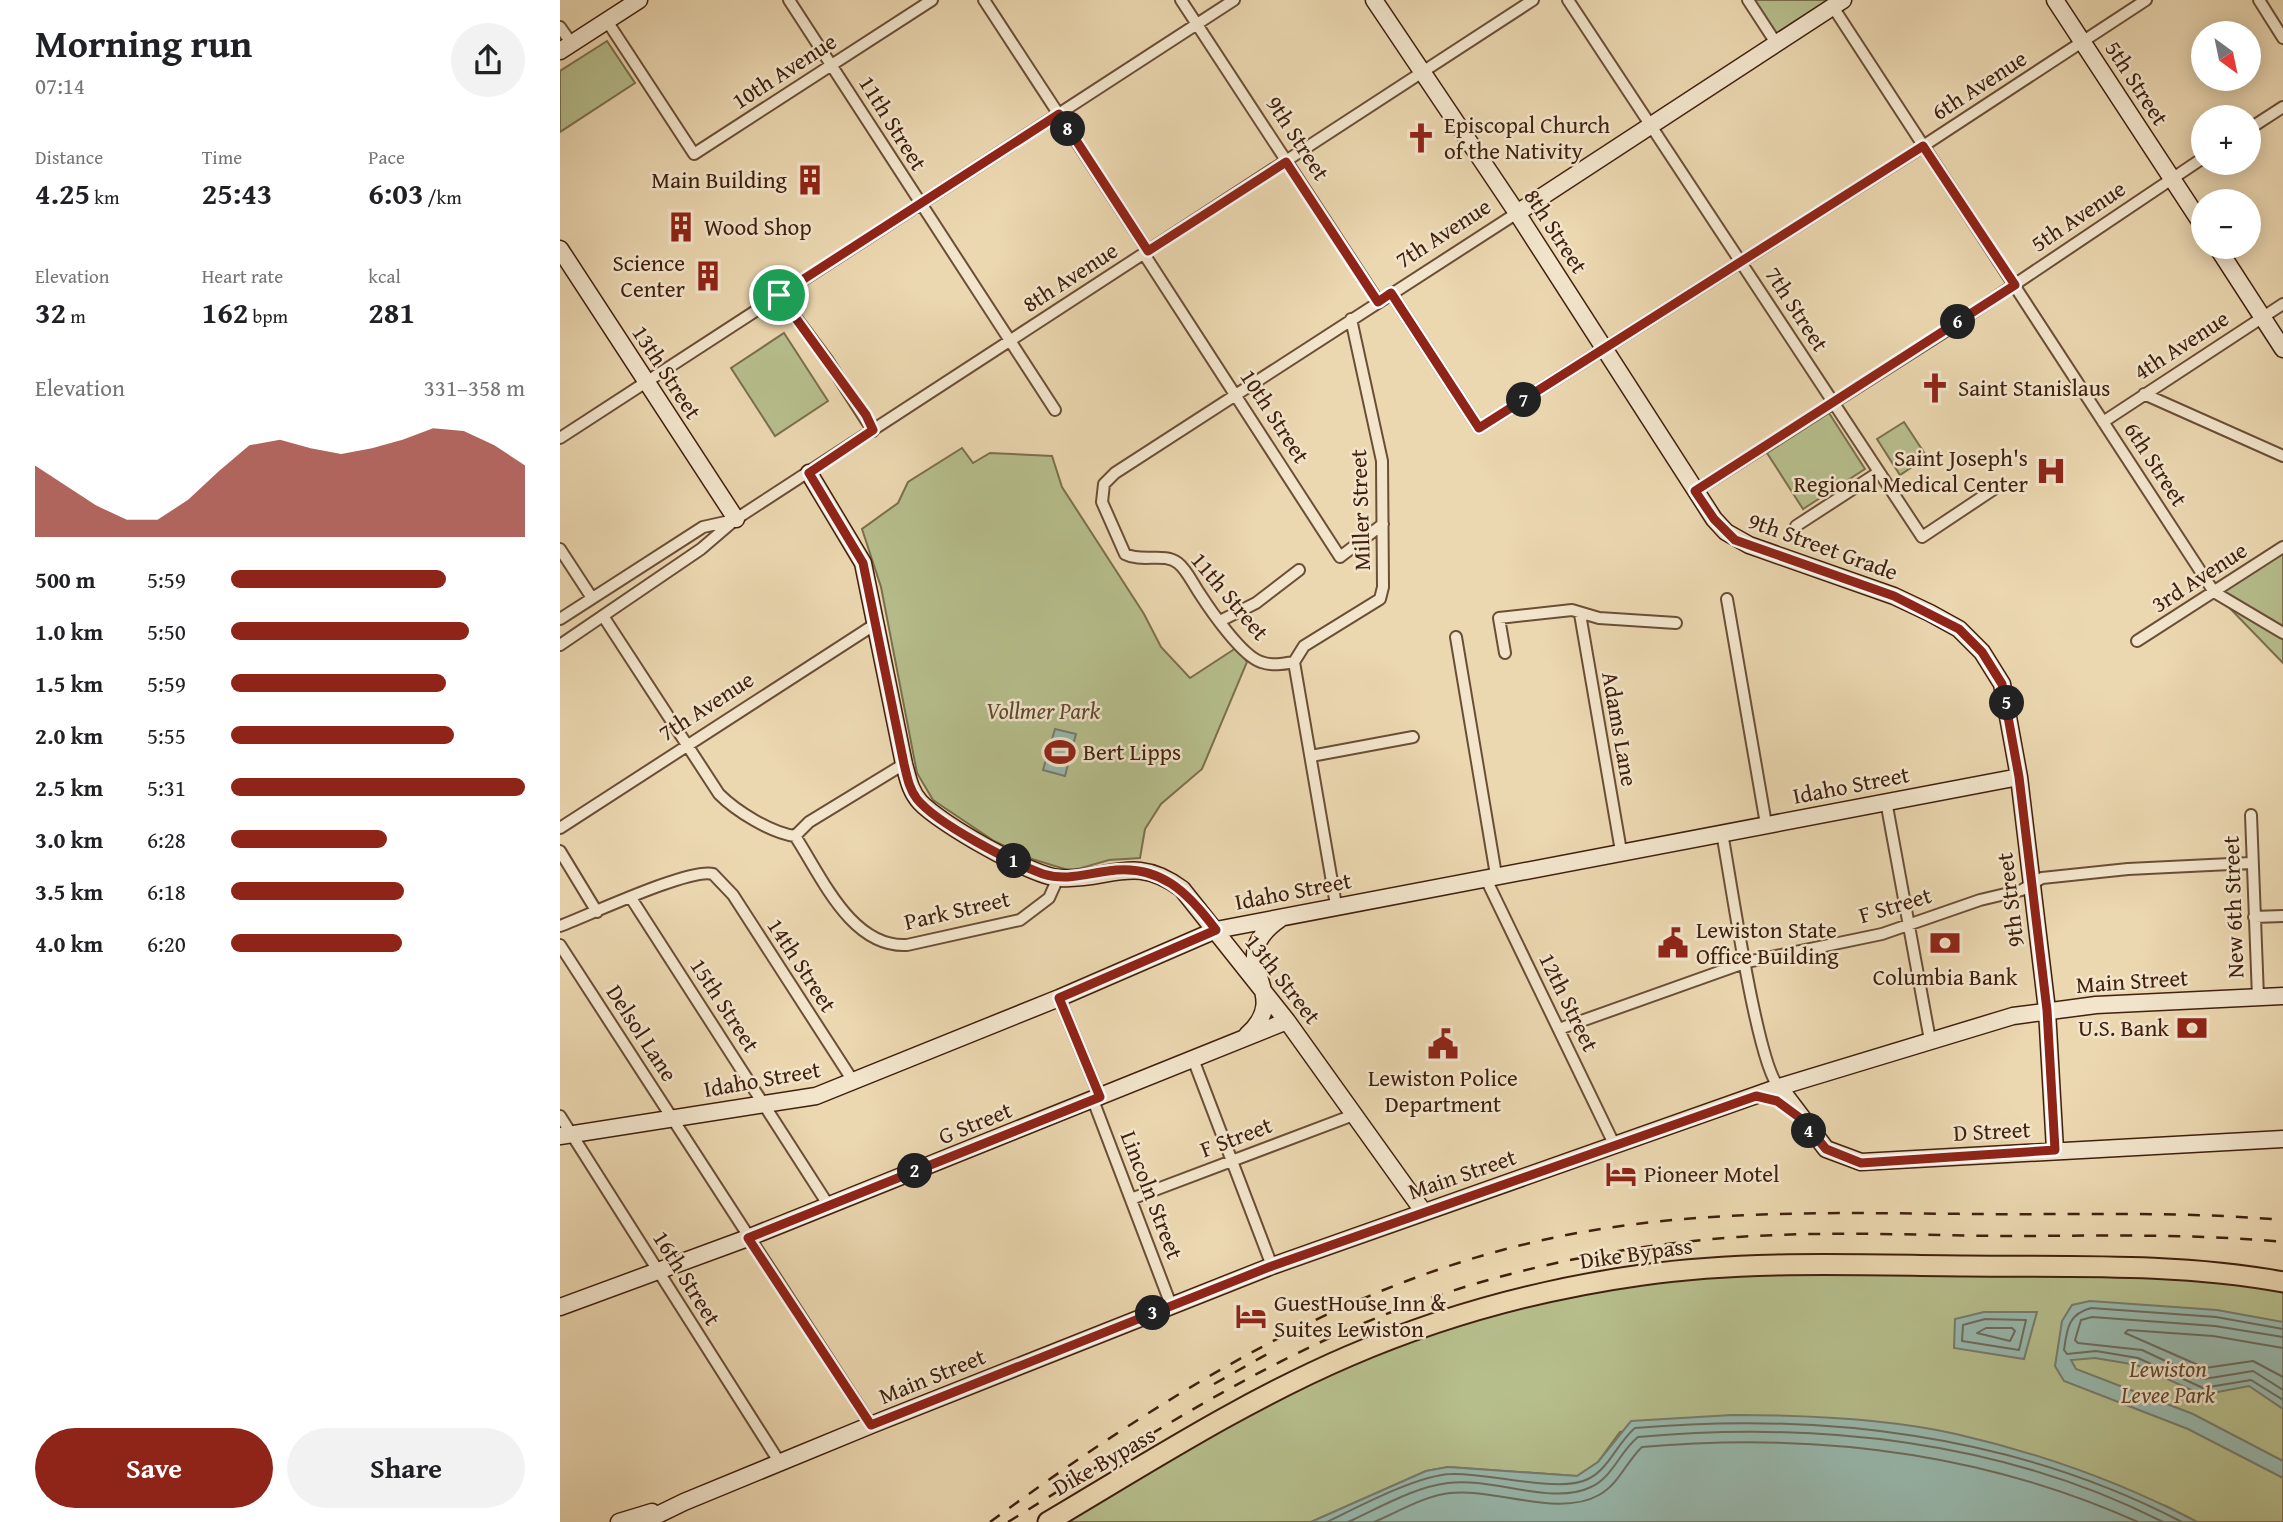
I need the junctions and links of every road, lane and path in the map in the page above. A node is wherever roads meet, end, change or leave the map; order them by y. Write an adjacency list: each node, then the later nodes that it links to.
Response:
1 (639, 0): 15 (street)
2 (789, 0): 22 (street, 11th Street)
3 (932, 0): 22 (street, 10th Avenue)
4 (984, 0): 25 (street, 10th Street)
5 (1181, 0): 16 (street, 9th Street)
6 (1234, 0): 16 (street)
7 (1374, 0): 23 (street, 8th Street)
8 (1533, 0): 23 (street, 8th Avenue)
9 (1568, 0): 27 (street, 7th Street)
10 (1748, 0): 20 (street)
11 (2055, 0): 19 (street, 5th Street)
12 (2146, 0): 19 (street, 6th Avenue)
13 (2259, 0): 18 (street)
14 (1838, 4): 20 (street, 7th Avenue); 28 (street, 6th Street)
15 (607, 21): 21 (street); 22 (street, 10th Avenue)
16 (1197, 24): 25 (street); 29 (street, 9th Street)
17 (560, 27): 21 (street)
18 (2283, 38)
19 (2082, 41): 28 (street, 6th Avenue); 31 (street, 5th Street)
20 (1776, 43): 27 (street, 7th Avenue)
21 (566, 48)
22 (832, 65): 32 (street, 11th Street)
23 (1422, 72): 29 (street, 8th Avenue); 34 (street, 8th Street)
24 (2283, 107): 26 (street)
25 (1059, 114): 32 (street); 36 (street, 10th Street)
26 (2261, 121)
27 (1651, 126): 34 (street, 7th Avenue); 38 (street, 7th Street)
28 (1923, 146): 38 (street, 6th Avenue); 39 (street, 6th Street)
29 (1286, 162): 36 (street, 8th Avenue); 42 (street, 9th Street)
30 (2191, 166): 31 (street, 5th Avenue)
31 (2172, 179): 33 (street, 5th Street); 39 (street, 5th Avenue)
32 (920, 204): 41 (street); 46 (street, 11th Street)
33 (2191, 208)
34 (1517, 213): 40 (street, 7th Avenue); 47 (street, 8th Street)
35 (560, 249): 49 (street, 13th Street)
36 (1146, 252): 46 (street, 8th Avenue); 50 (street, 10th Street)
37 (2225, 259): 44 (street)
38 (1741, 262): 47 (street, 6th Avenue); 52 (street, 7th Street)
39 (2015, 285): 52 (street, 5th Avenue); 54 (street, 6th Street)
40 (1391, 293): 42 (street, 7th Avenue); 47 (street, 6th Avenue)
41 (779, 295): 49 (street); 55 (street)
42 (1378, 302): 45 (street, 7th Avenue)
43 (2283, 304): 44 (street, 4th Avenue)
44 (2262, 317): 48 (street); 51 (street, 4th Avenue)
45 (1351, 319): 50 (street, 7th Avenue); 64 (street, Miller Street)
46 (1010, 341): 53 (street, 11th Street); 55 (street, 8th Avenue)
47 (1605, 349): 62 (street, 8th Street)
48 (2283, 349)
49 (647, 382): 56 (street); 63 (street, 13th Street)
50 (1236, 394): 60 (street, 7th Avenue); 64 (street, 10th Street)
51 (2144, 394): 54 (street, 4th Avenue); 57 (street)
52 (1833, 402): 58 (street, 7th Street); 62 (street, 5th Avenue)
53 (1055, 410)
54 (2103, 422): 69 (street, 6th Street)
55 (873, 430): 59 (street, 8th Avenue)
56 (560, 438)
57 (2283, 456)
58 (1879, 472): 61 (street, 7th Street); 65 (street)
59 (809, 473): 63 (street, 8th Avenue); 76 (street, 13th Street)
60 (1104, 484): 75 (street, 11th Street)
61 (1994, 489)
62 (1695, 491): 82 (street, 9th Street Grade)
63 (736, 519): 70 (street, 8th Avenue); 73 (street, 8th Avenue)
64 (1383, 524): 84 (street, Miller Street)
65 (1796, 526)
66 (2283, 547): 69 (street, 3rd Avenue)
67 (560, 549): 70 (street)
68 (1299, 570): 75 (street)
69 (2214, 592): 78 (street); 80 (street, 3rd Avenue)
70 (592, 598): 74 (street, 8th Avenue)
71 (1727, 599): 92 (street)
72 (1580, 614): 77 (street); 83 (street); 97 (street, Adams Lane)
73 (603, 616): 81 (street, 8th Avenue); 86 (street)
74 (560, 619)
75 (1220, 621): 84 (street, 11th Street)
76 (877, 623): 86 (street, 7th Avenue); 88 (street, 13th Street)
77 (1676, 623)
78 (2283, 633)
79 (1456, 637): 99 (street, 12th Street)
80 (2137, 641)
81 (560, 645)
82 (1982, 652): 89 (street, 9th Street)
83 (1505, 653)
84 (1294, 662): 87 (street)
85 (1413, 737): 87 (street)
86 (687, 746): 93 (street, 7th Avenue); 95 (street)
87 (1311, 756): 103 (street)
88 (904, 764): 95 (street); 100 (street, 13th Street)
89 (2019, 777): 90 (street, Idaho Street); 101 (street, 9th Street)
90 (1886, 801): 92 (street, Idaho Street); 108 (street)
91 (2251, 815): 98 (street, New 6th Street)
92 (1766, 824): 94 (street, Idaho Street)
93 (560, 828)
94 (1722, 833): 97 (street, Idaho Street); 112 (street)
95 (795, 836): 100 (street, Park Street)
96 (560, 851): 104 (street)
97 (1621, 851): 99 (street, Idaho Street)
98 (2251, 863): 101 (street, F Street); 107 (street, New 6th Street)
99 (1490, 876): 103 (street, Idaho Street); 119 (street, 12th Street)
100 (1058, 878): 110 (street, 13th Street)
101 (2031, 885): 108 (street, F Street); 117 (street, 9th Street)
102 (631, 898): 104 (street); 124 (street, 14th Street); 128 (street, 15th Street)
103 (1336, 905): 105 (street, Idaho Street)
104 (597, 912): 109 (street)
105 (1285, 915): 110 (street, Idaho Street); 113 (street)
106 (2283, 916): 107 (street)
107 (2254, 917): 115 (street, New 6th Street)
108 (1910, 925): 112 (street, F Street); 121 (street)
109 (560, 926)
110 (1216, 930): 113 (street, 13th Street); 116 (street, Idaho Street)
111 (560, 945): 132 (street, Delsol Lane)
112 (1746, 962): 119 (street, F Street); 125 (street)
113 (1265, 993): 118 (street, 13th Street); 120 (street)
114 (2283, 996): 115 (street, Main Street)
115 (2258, 997): 117 (street, Main Street)
116 (1059, 998): 124 (street, Idaho Street); 127 (street, Lincoln Street)
117 (2047, 1010): 121 (street, Main Street); 136 (street, 9th Street)
118 (1287, 1021): 120 (street, G Street); 130 (street, 13th Street)
119 (1559, 1029): 135 (street, 12th Street)
120 (1242, 1039): 122 (street, G Street)
121 (1930, 1040): 123 (street, Main Street)
122 (1193, 1059): 127 (street, G Street); 137 (street)
123 (1841, 1068): 125 (street, Main Street); 129 (street)
124 (852, 1082): 128 (street, Idaho Street)
125 (1779, 1087): 126 (street, Main Street); 129 (street, D Street)
126 (1756, 1096): 129 (street); 135 (street, Main Street)
127 (1097, 1098): 138 (street, Lincoln Street); 139 (street, G Street)
128 (764, 1104): 132 (street, Idaho Street); 139 (street, 15th Street)
129 (1797, 1111): 136 (street, D Street)
130 (1356, 1114): 137 (street, F Street); 140 (street, 13th Street)
131 (560, 1116): 133 (street, 16th Street)
132 (672, 1118): 133 (street, Idaho Street); 141 (street, Delsol Lane)
133 (566, 1135): 143 (street, 16th Street)
134 (2283, 1139): 136 (street, D Street)
135 (1615, 1146): 140 (street, Main Street)
136 (2055, 1150)
137 (1232, 1161): 138 (street, F Street); 142 (street)
138 (1131, 1199): 145 (street, Lincoln Street)
139 (829, 1206): 141 (street, G Street)
140 (1423, 1211): 142 (street, Main Street)
141 (748, 1238): 143 (street, G Street); 147 (street, Delsol Lane)
142 (1272, 1266): 145 (street, Main Street)
143 (659, 1272): 146 (street, G Street); 148 (street, 16th Street)
144 (2283, 1282): 152 (highway, Dike Bypass)
145 (1171, 1306): 147 (street, Main Street)
146 (560, 1307)
147 (871, 1425): 148 (street, Main Street)
148 (780, 1463): 149 (street, Main Street)
149 (684, 1502): 150 (street, Main Street); 151 (street, Main Street)
150 (619, 1522)
151 (643, 1522)
152 (1048, 1522)

